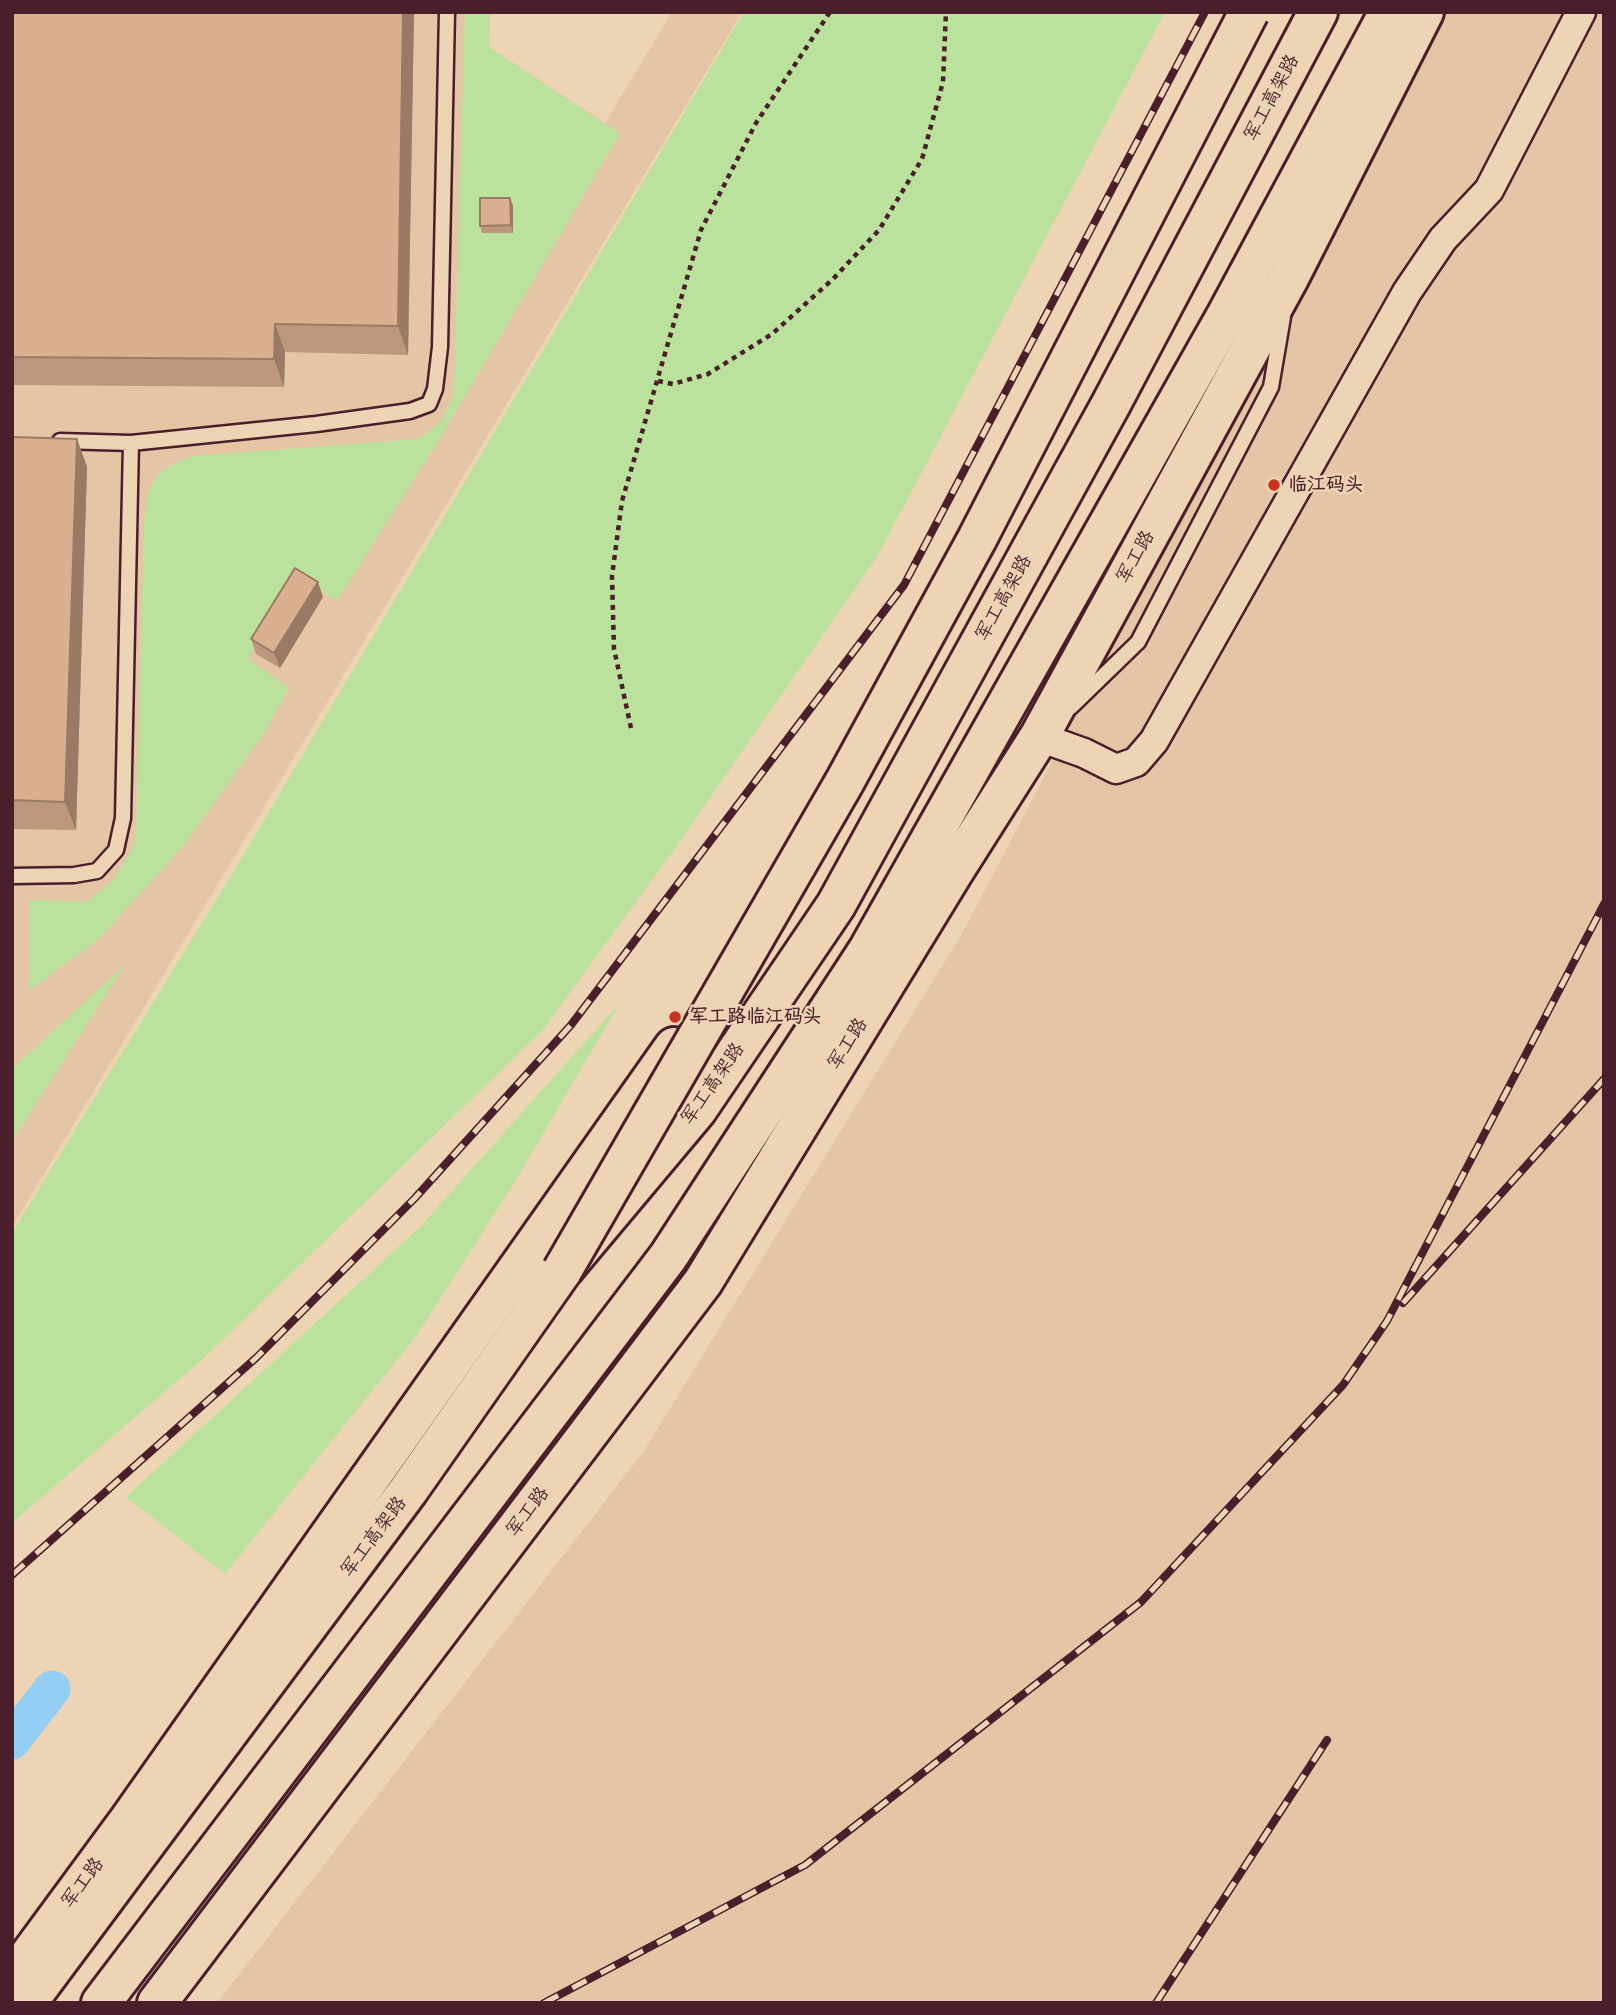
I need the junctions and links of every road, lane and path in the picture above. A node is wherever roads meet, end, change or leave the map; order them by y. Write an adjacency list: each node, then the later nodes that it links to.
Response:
1 (447, 12): 12 (lane)
2 (830, 12): 10 (path)
3 (946, 12): 10 (path)
4 (1250, 12): 16 (main road, bridge)
5 (1270, 12): 17 (main road, 军工路)
6 (1318, 12): 16 (main road, 军工高架路, bridge)
7 (1389, 12): 19 (main road)
8 (1424, 12): 14 (main road, 军工路)
9 (1581, 12): 14 (street)
10 (657, 381): 13 (path)
11 (52, 440): 12 (lane)
12 (131, 443): 15 (lane)
13 (631, 728)
14 (1040, 737): 20 (main road, 军工路)
15 (12, 876)
16 (562, 1271): 18 (main road, 军工高架路)
17 (12, 1979)
18 (27, 2003)
19 (101, 2003)
20 (157, 2003)

